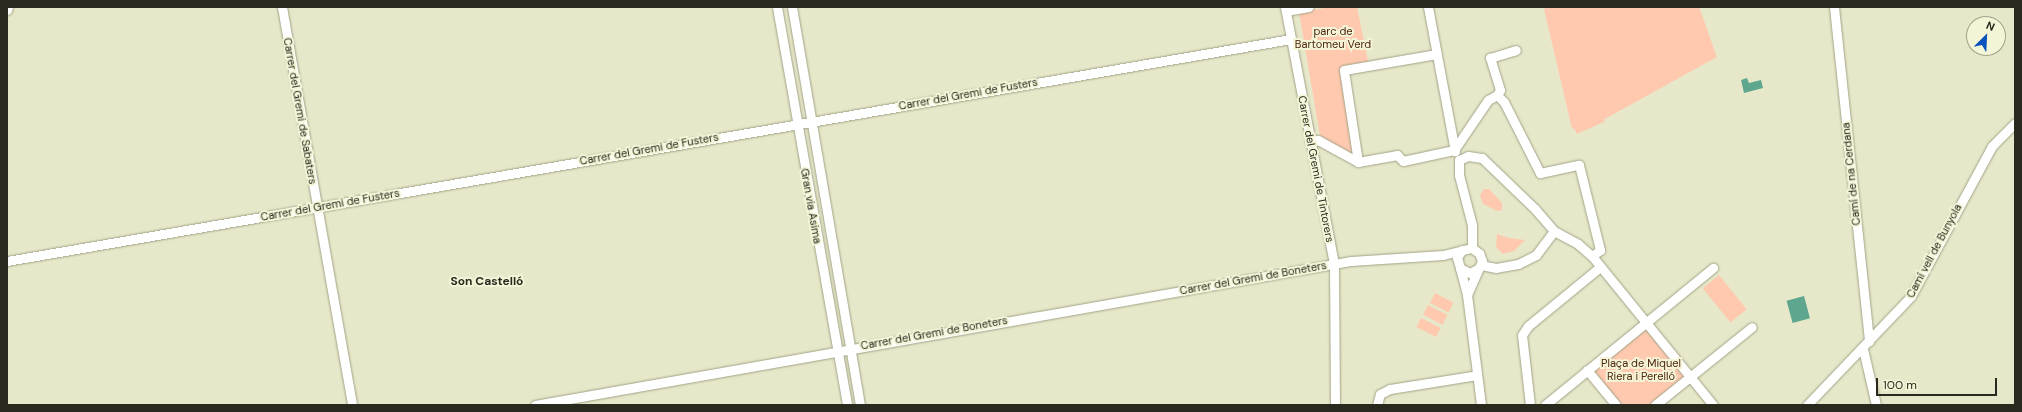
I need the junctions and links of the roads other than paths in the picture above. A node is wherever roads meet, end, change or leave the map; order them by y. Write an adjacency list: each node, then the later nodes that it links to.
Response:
1 (282, 7): 19 (street, Carrer del Gremi de Sabaters)
2 (777, 7): 13 (street, Gran via Asima)
3 (792, 7): 12 (street, Gran via Asima)
4 (1309, 7): 7 (street)
5 (1428, 7): 10 (street)
6 (1834, 7): 34 (street, Camí de na Cerdana)
7 (1285, 9): 8 (street, Carrer del Gremi de Tintorers)
8 (1291, 39): 12 (street, Carrer del Gremi de Fusters); 15 (street, Carrer del Gremi de Tintorers)
9 (1516, 50): 11 (street)
10 (1437, 54): 16 (street); 18 (street)
11 (1497, 95): 16 (street); 24 (street)
12 (812, 120): 13 (street, Carrer del Gremi de Fusters); 35 (street, Gran via Asima)
13 (797, 123): 19 (street, Carrer del Gremi de Fusters); 37 (street, Gran via Asima)
14 (2015, 123): 34 (street, Camí vell de Bunyola)
15 (1310, 141): 18 (street); 26 (street, Carrer del Gremi de Tintorers)
16 (1454, 150): 17 (street); 18 (street)
17 (1460, 160): 20 (street); 21 (street)
18 (1358, 162)
19 (317, 207): 25 (street, Carrer del Gremi de Fusters); 41 (street, Carrer del Gremi de Sabaters)
20 (1554, 231): 24 (street); 27 (street)
21 (1472, 248): 22 (street); 27 (street)
22 (1462, 250): 23 (street); 28 (street)
23 (1443, 254): 26 (street, Carrer del Gremi de Boneters); 28 (street)
24 (1592, 256): 29 (street)
25 (7, 261)
26 (1334, 264): 35 (street, Carrer del Gremi de Boneters); 45 (street, Carrer del Gremi de Tintorers)
27 (1480, 266): 28 (street); 31 (street)
28 (1459, 267): 31 (street)
29 (1600, 267): 32 (street); 48 (street)
30 (1713, 268): 32 (street)
31 (1467, 295): 39 (street)
32 (1645, 323): 38 (street); 40 (street)
33 (1752, 327): 40 (street)
34 (1869, 341): 36 (street, Camí vell de Bunyola)
35 (850, 348): 37 (street, Carrer del Gremi de Boneters); 44 (street, Gran via Asima)
36 (1863, 348): 53 (street, Camí vell de Bunyola); 54 (street)
37 (837, 350): 42 (street, Carrer del Gremi de Boneters); 43 (street, Gran via Asima)
38 (1588, 370): 49 (street); 50 (street)
39 (1477, 375): 46 (street); 47 (street)
40 (1690, 377): 51 (street); 52 (street)
41 (352, 405)
42 (534, 405)
43 (847, 405)
44 (860, 405)
45 (1335, 405)
46 (1377, 405)
47 (1481, 405)
48 (1530, 405)
49 (1545, 405)
50 (1616, 405)
51 (1655, 405)
52 (1713, 405)
53 (1807, 405)
54 (1876, 405)

